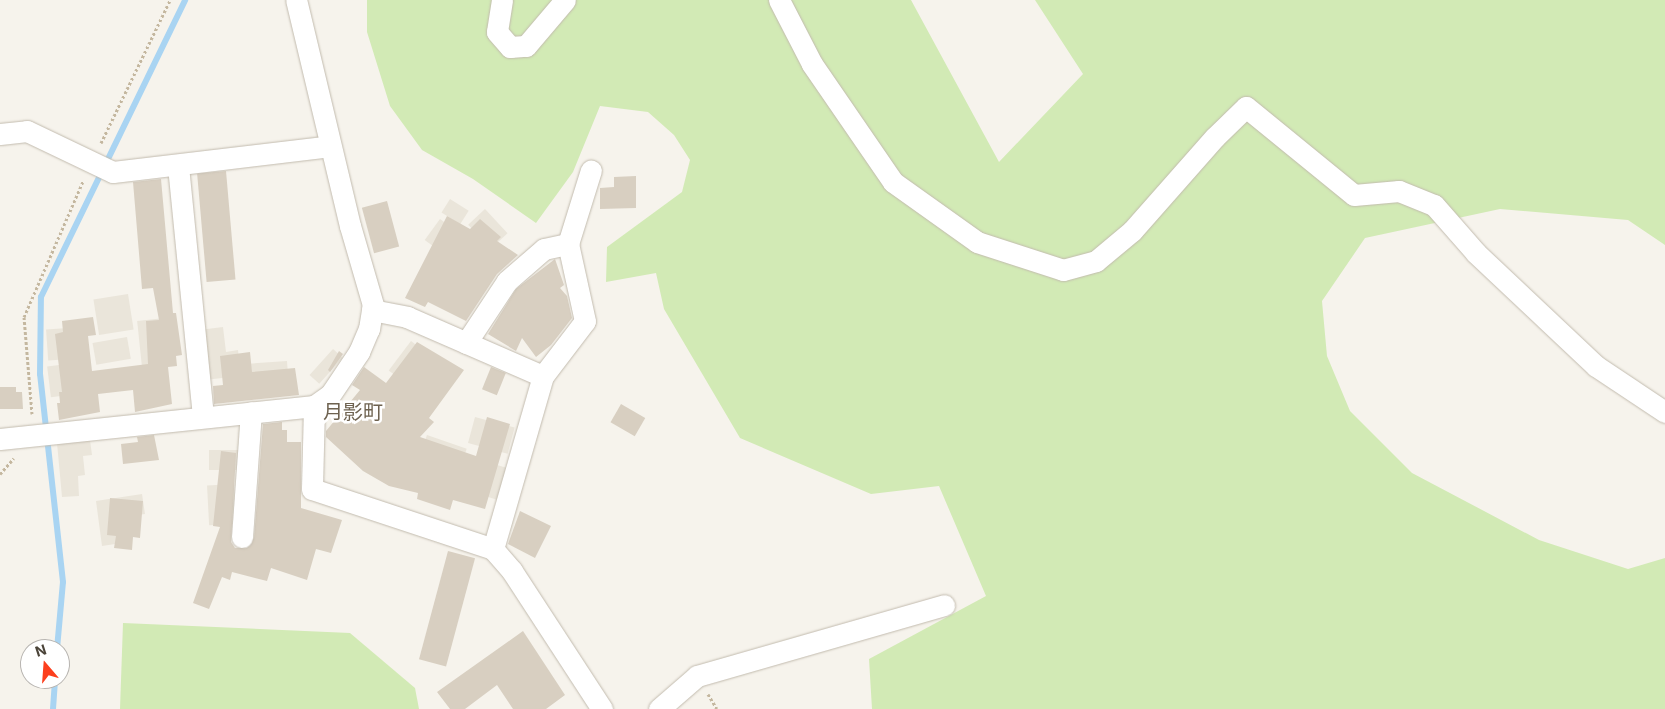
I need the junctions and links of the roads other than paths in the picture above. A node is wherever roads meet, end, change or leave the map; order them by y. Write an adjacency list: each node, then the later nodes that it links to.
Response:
1 (296, 0): 6 (street)
2 (502, 0): 3 (street)
3 (565, 0)
4 (779, 0): 15 (street)
5 (0, 134): 7 (street)
6 (330, 146): 7 (street); 10 (street)
7 (178, 166): 16 (street)
8 (591, 170): 9 (street)
9 (568, 244): 11 (street); 12 (street)
10 (372, 310): 11 (street); 13 (street)
11 (466, 343): 12 (street)
12 (543, 376): 19 (street)
13 (314, 406): 14 (street); 19 (street)
14 (251, 412): 16 (street); 18 (street)
15 (1665, 412)
16 (203, 416): 17 (street)
17 (0, 439)
18 (242, 537)
19 (493, 549): 21 (street)
20 (944, 605): 22 (street)
21 (602, 709)
22 (659, 709)

